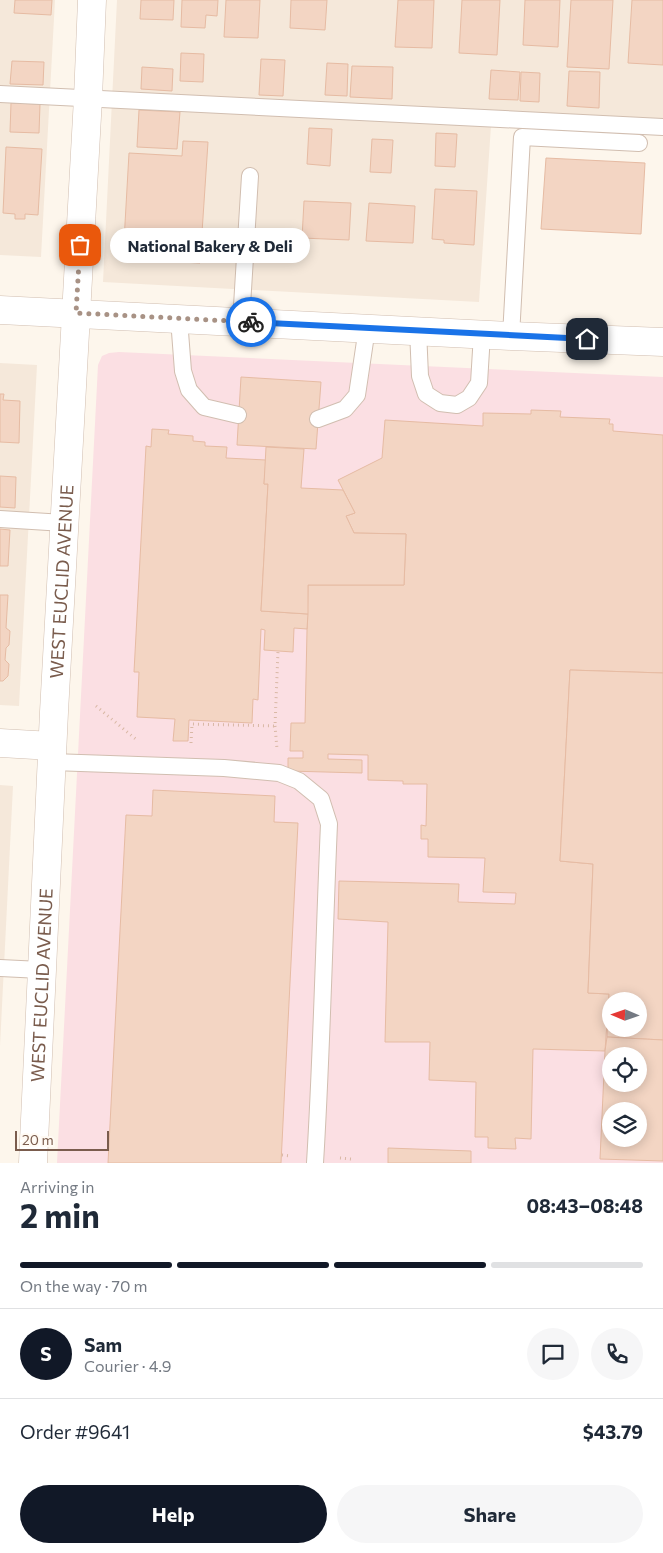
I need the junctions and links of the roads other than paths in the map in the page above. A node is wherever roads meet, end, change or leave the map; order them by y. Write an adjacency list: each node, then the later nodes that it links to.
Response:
1 (92, 0): 3 (street, WEST EUCLID AVENUE)
2 (0, 94): 3 (lane)
3 (88, 98): 4 (lane); 8 (street, WEST EUCLID AVENUE)
4 (663, 127)
5 (639, 143): 14 (lane)
6 (250, 176): 10 (lane)
7 (0, 310): 8 (street)
8 (76, 313): 9 (street); 19 (street, WEST EUCLID AVENUE)
9 (179, 319): 10 (street); 16 (lane)
10 (241, 322): 11 (street)
11 (366, 328): 12 (street); 17 (lane)
12 (418, 330): 13 (street); 13 (lane)
13 (482, 334): 14 (street)
14 (511, 336): 15 (street)
15 (663, 342)
16 (238, 415)
17 (318, 418)
18 (0, 520): 19 (lane)
19 (64, 523): 21 (street, WEST EUCLID AVENUE)
20 (0, 743): 21 (street)
21 (52, 754): 23 (street, WEST EUCLID AVENUE); 25 (lane)
22 (0, 968): 23 (lane)
23 (41, 970): 24 (street, WEST EUCLID AVENUE)
24 (33, 1163)
25 (315, 1163)

